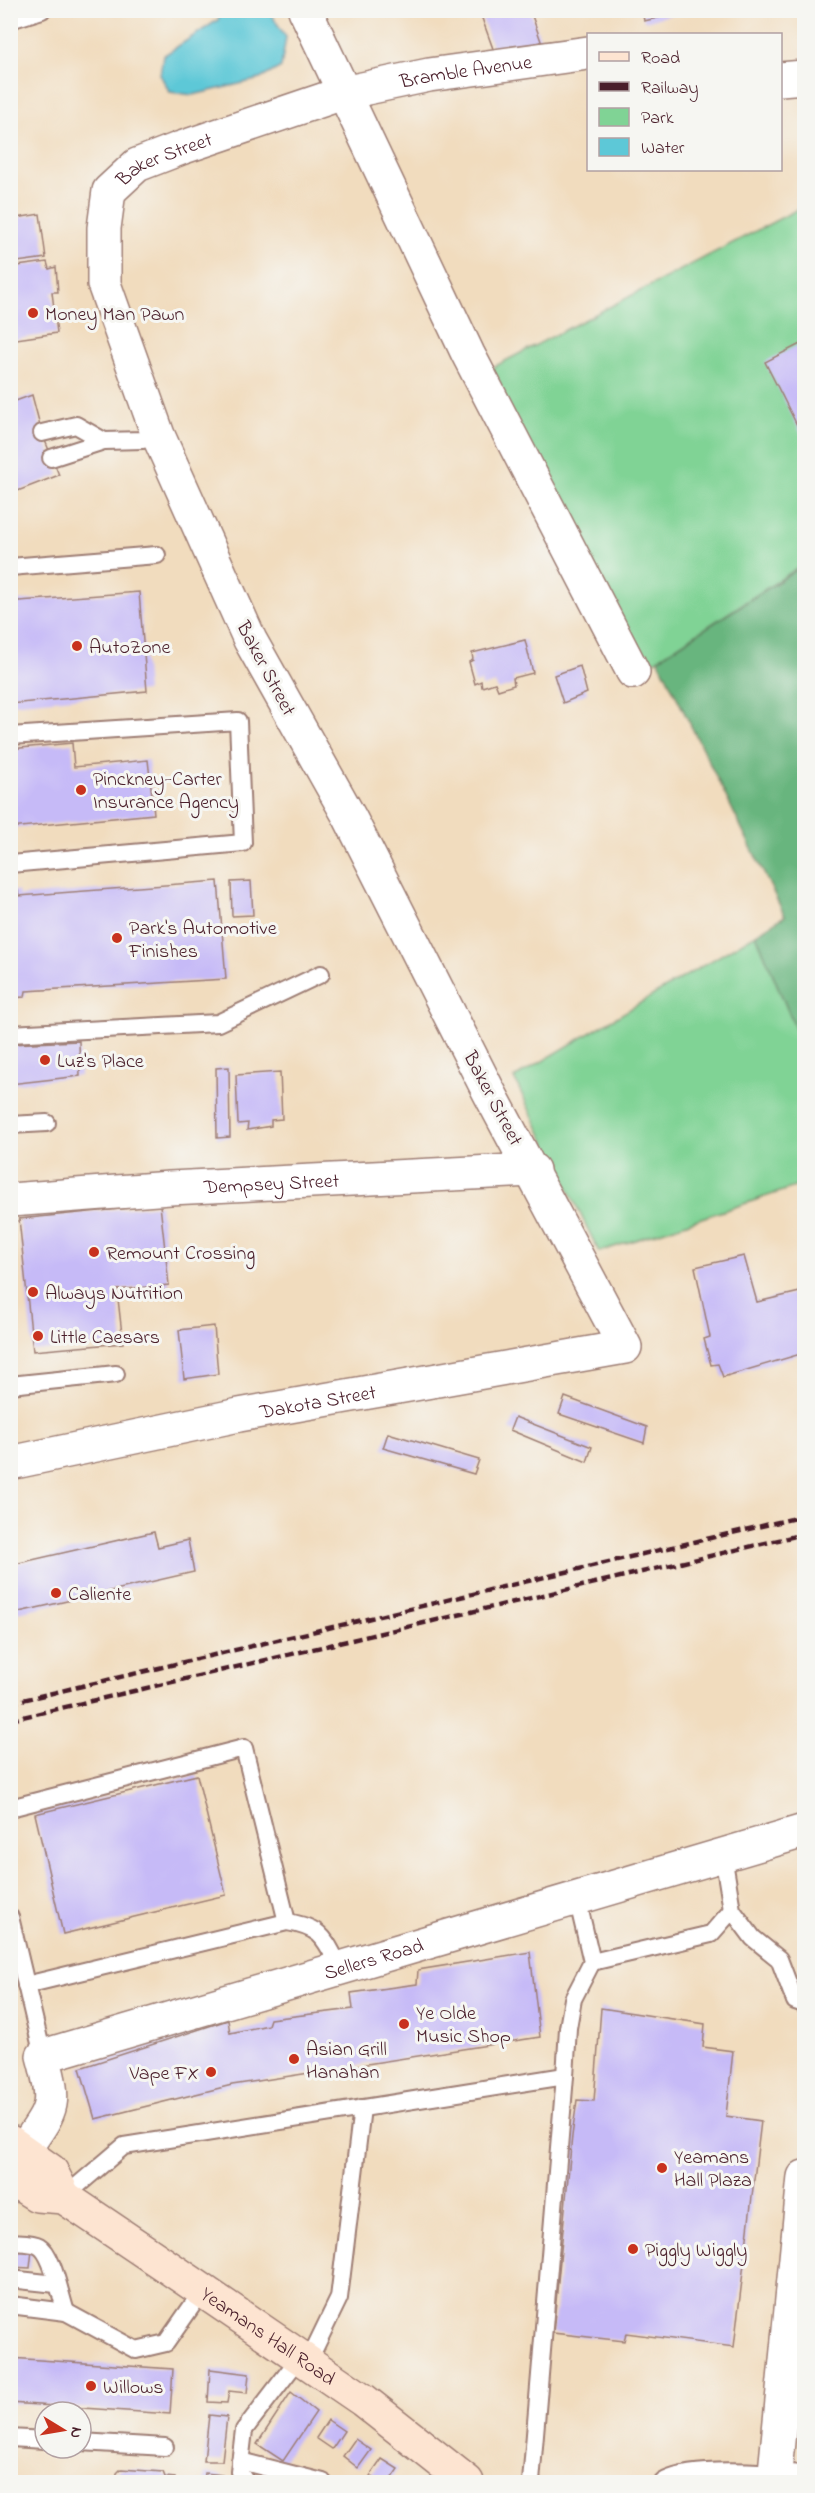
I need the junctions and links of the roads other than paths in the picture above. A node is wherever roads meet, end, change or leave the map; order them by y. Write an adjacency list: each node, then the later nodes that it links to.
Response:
1 (42, 10): 3 (lane)
2 (305, 10): 7 (street)
3 (10, 20)
4 (587, 53): 7 (street, Bramble Avenue)
5 (804, 77): 6 (street)
6 (782, 79)
7 (344, 93): 9 (street, Baker Street); 14 (street)
8 (42, 433): 10 (lane)
9 (158, 435): 10 (lane); 21 (street, Baker Street)
10 (104, 441): 11 (lane)
11 (51, 458)
12 (157, 555): 13 (lane)
13 (10, 567)
14 (633, 672)
15 (10, 735): 16 (lane)
16 (10, 864)
17 (321, 974): 18 (lane)
18 (10, 1034)
19 (47, 1123): 20 (lane)
20 (10, 1125)
21 (533, 1170): 22 (street, Dempsey Street); 23 (street, Baker Street)
22 (10, 1200)
23 (625, 1347): 26 (street, Dakota Street)
24 (116, 1374): 25 (lane)
25 (10, 1385)
26 (10, 1463)
27 (10, 1808): 33 (lane)
28 (804, 1831): 29 (street, Sellers Road)
29 (723, 1855): 30 (street, Sellers Road); 31 (lane)
30 (577, 1898): 34 (lane); 35 (street, Sellers Road)
31 (732, 1910): 34 (lane); 37 (lane)
32 (10, 1917): 36 (lane)
33 (287, 1922): 35 (lane); 36 (lane)
34 (591, 1962): 39 (lane)
35 (340, 1968): 38 (street, Sellers Road)
36 (26, 1985): 38 (lane)
37 (804, 2004)
38 (43, 2056): 41 (street)
39 (565, 2076): 40 (lane); 61 (lane)
40 (362, 2109): 43 (lane); 50 (lane)
41 (15, 2157): 43 (street, Yeamans Hall Road)
42 (804, 2177): 56 (street)
43 (64, 2197): 47 (street, Yeamans Hall Road)
44 (10, 2242): 46 (lane)
45 (10, 2279): 46 (lane)
46 (56, 2284): 49 (lane)
47 (203, 2290): 49 (lane); 50 (street, Yeamans Hall Road)
48 (10, 2306): 49 (lane)
49 (66, 2312)
50 (304, 2360): 55 (lane); 60 (street, Yeamans Hall Road)
51 (10, 2438): 52 (lane)
52 (33, 2439)
53 (93, 2443): 54 (lane)
54 (165, 2447)
55 (240, 2461): 58 (lane); 59 (lane)
56 (784, 2477): 57 (lane)
57 (702, 2478): 62 (lane)
58 (246, 2482)
59 (323, 2482)
60 (467, 2482)
61 (531, 2482)
62 (663, 2482)

